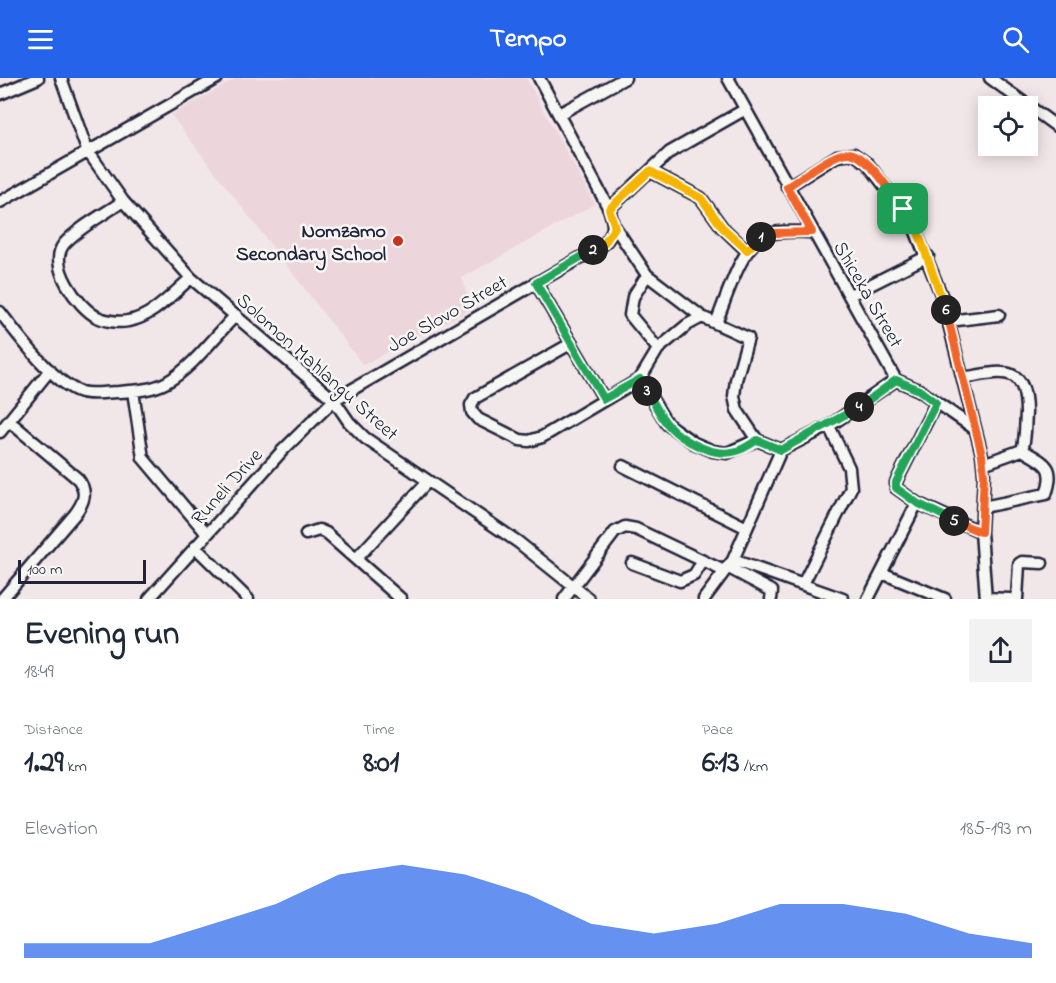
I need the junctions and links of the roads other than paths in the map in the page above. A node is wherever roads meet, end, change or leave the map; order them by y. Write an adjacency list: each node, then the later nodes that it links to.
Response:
1 (38, 78): 8 (street)
2 (61, 78): 12 (street, Solomon Mahlangu Street)
3 (218, 78): 12 (street)
4 (540, 78): 10 (street)
5 (625, 78): 10 (street)
6 (728, 78): 9 (street, Shiceka Street)
7 (990, 78): 11 (street)
8 (0, 94)
9 (744, 110): 13 (street); 14 (street, Shiceka Street)
10 (559, 114): 17 (street)
11 (1056, 126)
12 (87, 150): 15 (street, Solomon Mahlangu Street); 16 (street)
13 (650, 171): 17 (street); 20 (street)
14 (787, 187): 19 (street, Shiceka Street); 21 (street)
15 (123, 201): 23 (street, Solomon Mahlangu Street); 23 (street)
16 (0, 202)
17 (609, 209): 18 (street)
18 (615, 227): 22 (street); 24 (street, Joe Slovo Street)
19 (812, 232): 20 (street); 25 (street, Shiceka Street)
20 (747, 250): 31 (street)
21 (928, 256): 25 (street); 30 (street)
22 (647, 275): 29 (street); 33 (street)
23 (191, 278): 27 (street, Solomon Mahlangu Street)
24 (536, 283): 32 (street); 40 (street, Joe Slovo Street)
25 (850, 295): 37 (street, Shiceka Street)
26 (0, 312): 34 (street)
27 (236, 315): 38 (street); 40 (street, Solomon Mahlangu Street)
28 (999, 315): 30 (street)
29 (702, 317): 31 (street); 33 (street)
30 (949, 321): 35 (street)
31 (716, 323): 45 (street)
32 (572, 343): 39 (street); 39 (street)
33 (658, 349): 36 (street)
34 (50, 370): 38 (street); 42 (street)
35 (963, 378): 44 (street); 47 (street)
36 (640, 379): 39 (street); 45 (street)
37 (896, 380): 41 (street); 43 (street)
38 (134, 391): 55 (street)
39 (604, 399)
40 (334, 400): 50 (street, Solomon Mahlangu Street); 55 (street, Runeli Drive)
41 (936, 403): 44 (street); 51 (street)
42 (3, 425): 67 (street)
43 (829, 426): 46 (street); 64 (street)
44 (975, 429): 48 (street)
45 (757, 440): 46 (street)
46 (781, 450): 53 (street)
47 (1022, 450): 48 (street); 52 (street)
48 (983, 464): 52 (street)
49 (623, 466): 53 (street)
50 (428, 481): 58 (street); 65 (street, Solomon Mahlangu Street)
51 (917, 503): 54 (street); 63 (street)
52 (983, 507): 54 (street)
53 (747, 528): 62 (street)
54 (981, 532): 66 (street)
55 (207, 534): 57 (street, Runeli Drive)
56 (306, 534): 58 (street)
57 (195, 547): 68 (street, Runeli Drive); 69 (street)
58 (357, 558): 70 (street)
59 (703, 561): 60 (street); 62 (street); 65 (street)
60 (632, 563)
61 (1042, 563): 79 (street)
62 (728, 566): 64 (street); 73 (street); 74 (street)
63 (882, 573): 76 (street); 77 (street)
64 (804, 584): 75 (street)
65 (575, 587): 71 (street); 72 (street, Solomon Mahlangu Street)
66 (986, 598): 78 (street)
67 (2, 599)
68 (149, 599)
69 (248, 599)
70 (401, 599)
71 (564, 599)
72 (589, 599)
73 (704, 599)
74 (771, 599)
75 (843, 599)
76 (868, 599)
77 (945, 599)
78 (1010, 599)
79 (1017, 599)

